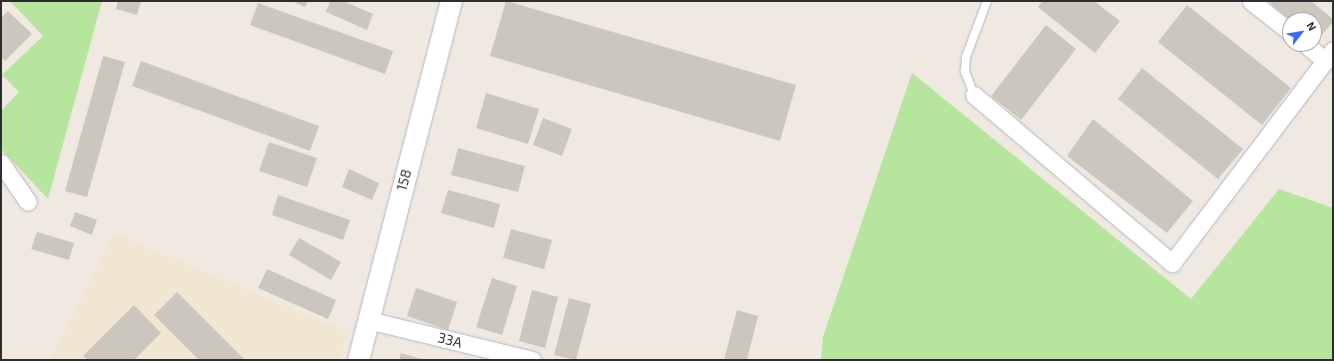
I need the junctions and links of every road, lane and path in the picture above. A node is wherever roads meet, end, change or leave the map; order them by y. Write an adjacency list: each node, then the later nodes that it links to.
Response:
1 (451, 1): 9 (street, 158)
2 (987, 1): 6 (lane)
3 (1251, 1): 4 (street)
4 (1282, 26)
5 (1329, 55): 6 (street)
6 (974, 95)
7 (1, 163): 8 (street)
8 (28, 202)
9 (368, 320): 10 (street, 158); 11 (street, 33A)
10 (358, 360)
11 (532, 360)

